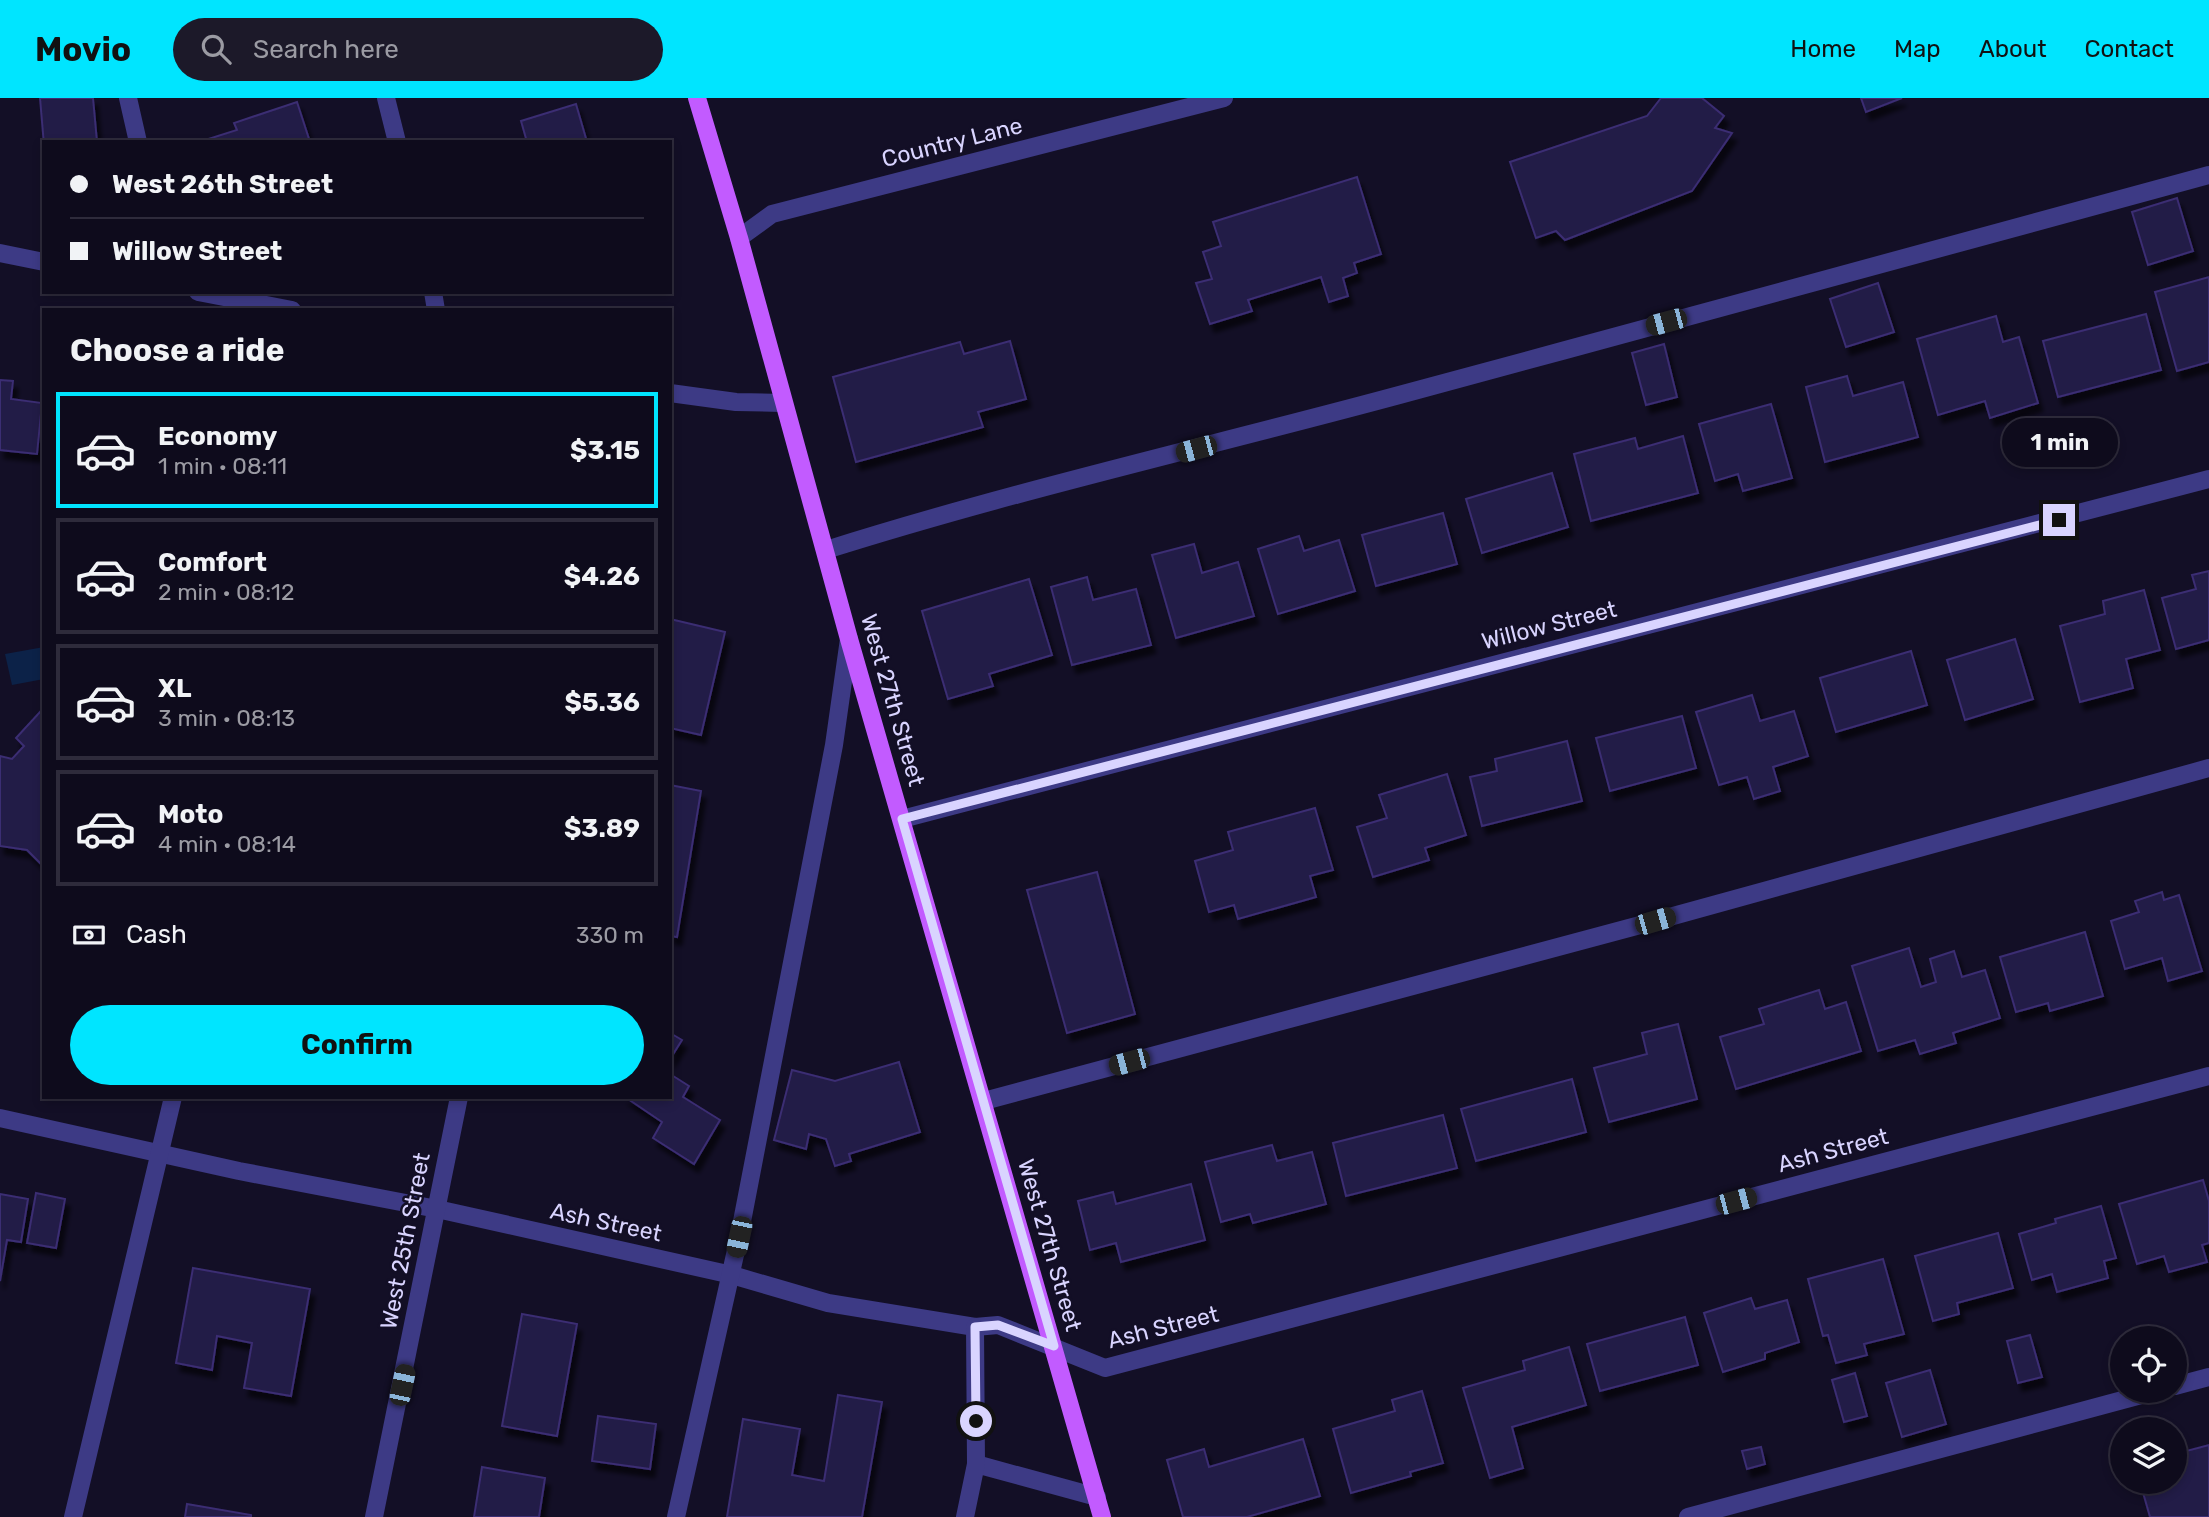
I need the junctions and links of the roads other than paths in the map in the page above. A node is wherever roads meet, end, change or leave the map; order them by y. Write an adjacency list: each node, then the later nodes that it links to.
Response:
1 (128, 98): 5 (street)
2 (386, 98): 6 (street)
3 (697, 98): 8 (main road, West 27th Street)
4 (1224, 98): 8 (street, Country Lane)
5 (138, 140)
6 (396, 140)
7 (2209, 175): 16 (street)
8 (739, 238): 14 (main road, West 27th Street)
9 (0, 253): 10 (street)
10 (42, 262)
11 (208, 294): 12 (street)
12 (282, 308)
13 (672, 393): 14 (street)
14 (783, 403): 16 (main road, West 27th Street)
15 (2209, 479): 19 (street, Willow Street)
16 (826, 550): 17 (main road, West 27th Street)
17 (849, 639): 19 (main road, West 27th Street); 27 (street)
18 (2209, 768): 23 (street)
19 (902, 819): 23 (main road, West 27th Street)
20 (2209, 1076): 29 (street, Ash Street)
21 (173, 1099): 25 (street)
22 (459, 1099): 26 (street, West 25th Street)
23 (984, 1101): 29 (main road, West 27th Street)
24 (0, 1118): 25 (street, Ash Street)
25 (160, 1153): 26 (street, Ash Street); 35 (street)
26 (437, 1209): 27 (street, Ash Street); 36 (street, West 25th Street)
27 (732, 1275): 28 (street, Ash Street); 37 (street)
28 (975, 1327): 29 (street, Ash Street); 33 (street)
29 (1054, 1346): 34 (main road, West 27th Street)
30 (2209, 1377): 31 (street)
31 (2187, 1383)
32 (2111, 1403): 40 (street)
33 (976, 1464): 34 (street); 38 (street)
34 (1097, 1497): 39 (main road, West 27th Street)
35 (74, 1517)
36 (374, 1517)
37 (676, 1517)
38 (965, 1517)
39 (1102, 1517)
40 (1688, 1517)

